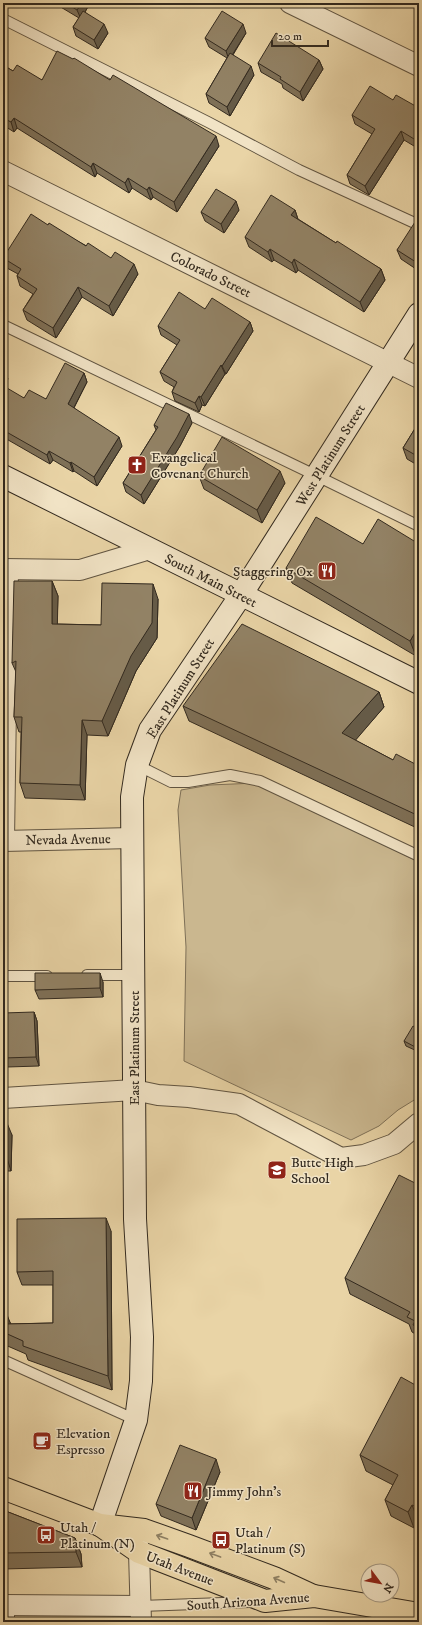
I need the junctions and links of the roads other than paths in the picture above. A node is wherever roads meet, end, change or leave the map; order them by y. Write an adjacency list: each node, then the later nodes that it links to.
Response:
1 (290, 3): 3 (street)
2 (3, 19): 5 (lane)
3 (419, 66)
4 (3, 171): 8 (street, Colorado Street)
5 (419, 225)
6 (419, 314): 8 (street, West Platinum Street)
7 (3, 325): 11 (lane)
8 (388, 363): 9 (street, Colorado Street); 11 (street, West Platinum Street)
9 (419, 378)
10 (3, 476): 13 (street, South Main Street)
11 (317, 476): 12 (lane); 15 (street, West Platinum Street)
12 (419, 526)
13 (150, 549): 14 (street); 15 (street, South Main Street)
14 (8, 569): 19 (lane)
15 (241, 595): 16 (street, South Main Street); 17 (street, East Platinum Street)
16 (419, 683)
17 (138, 765): 18 (street, East Platinum Street); 20 (lane)
18 (132, 838): 19 (street, Nevada Avenue); 21 (street, East Platinum Street)
19 (6, 841)
20 (419, 856)
21 (133, 975): 24 (lane); 25 (street, East Platinum Street)
22 (3, 976): 23 (lane)
23 (57, 976)
24 (80, 976)
25 (134, 1090): 26 (street); 27 (street); 29 (street, East Platinum Street)
26 (3, 1098)
27 (419, 1123)
28 (3, 1360): 29 (lane)
29 (136, 1420): 31 (street, East Platinum Street)
30 (3, 1488): 31 (main road, Utah Avenue)
31 (100, 1525): 32 (main road, Utah Avenue); 33 (main road, Utah Avenue)
32 (136, 1530): 33 (street); 34 (main road, Utah Avenue, one-way to 32)
33 (139, 1552): 35 (main road, Utah Avenue); 37 (street)
34 (314, 1596): 35 (main road, South Arizona Avenue); 38 (main road, South Arizona Avenue)
35 (265, 1601): 37 (lane, South Arizona Avenue)
36 (7, 1611): 37 (street, South Arizona Avenue)
37 (141, 1614)
38 (419, 1614)

